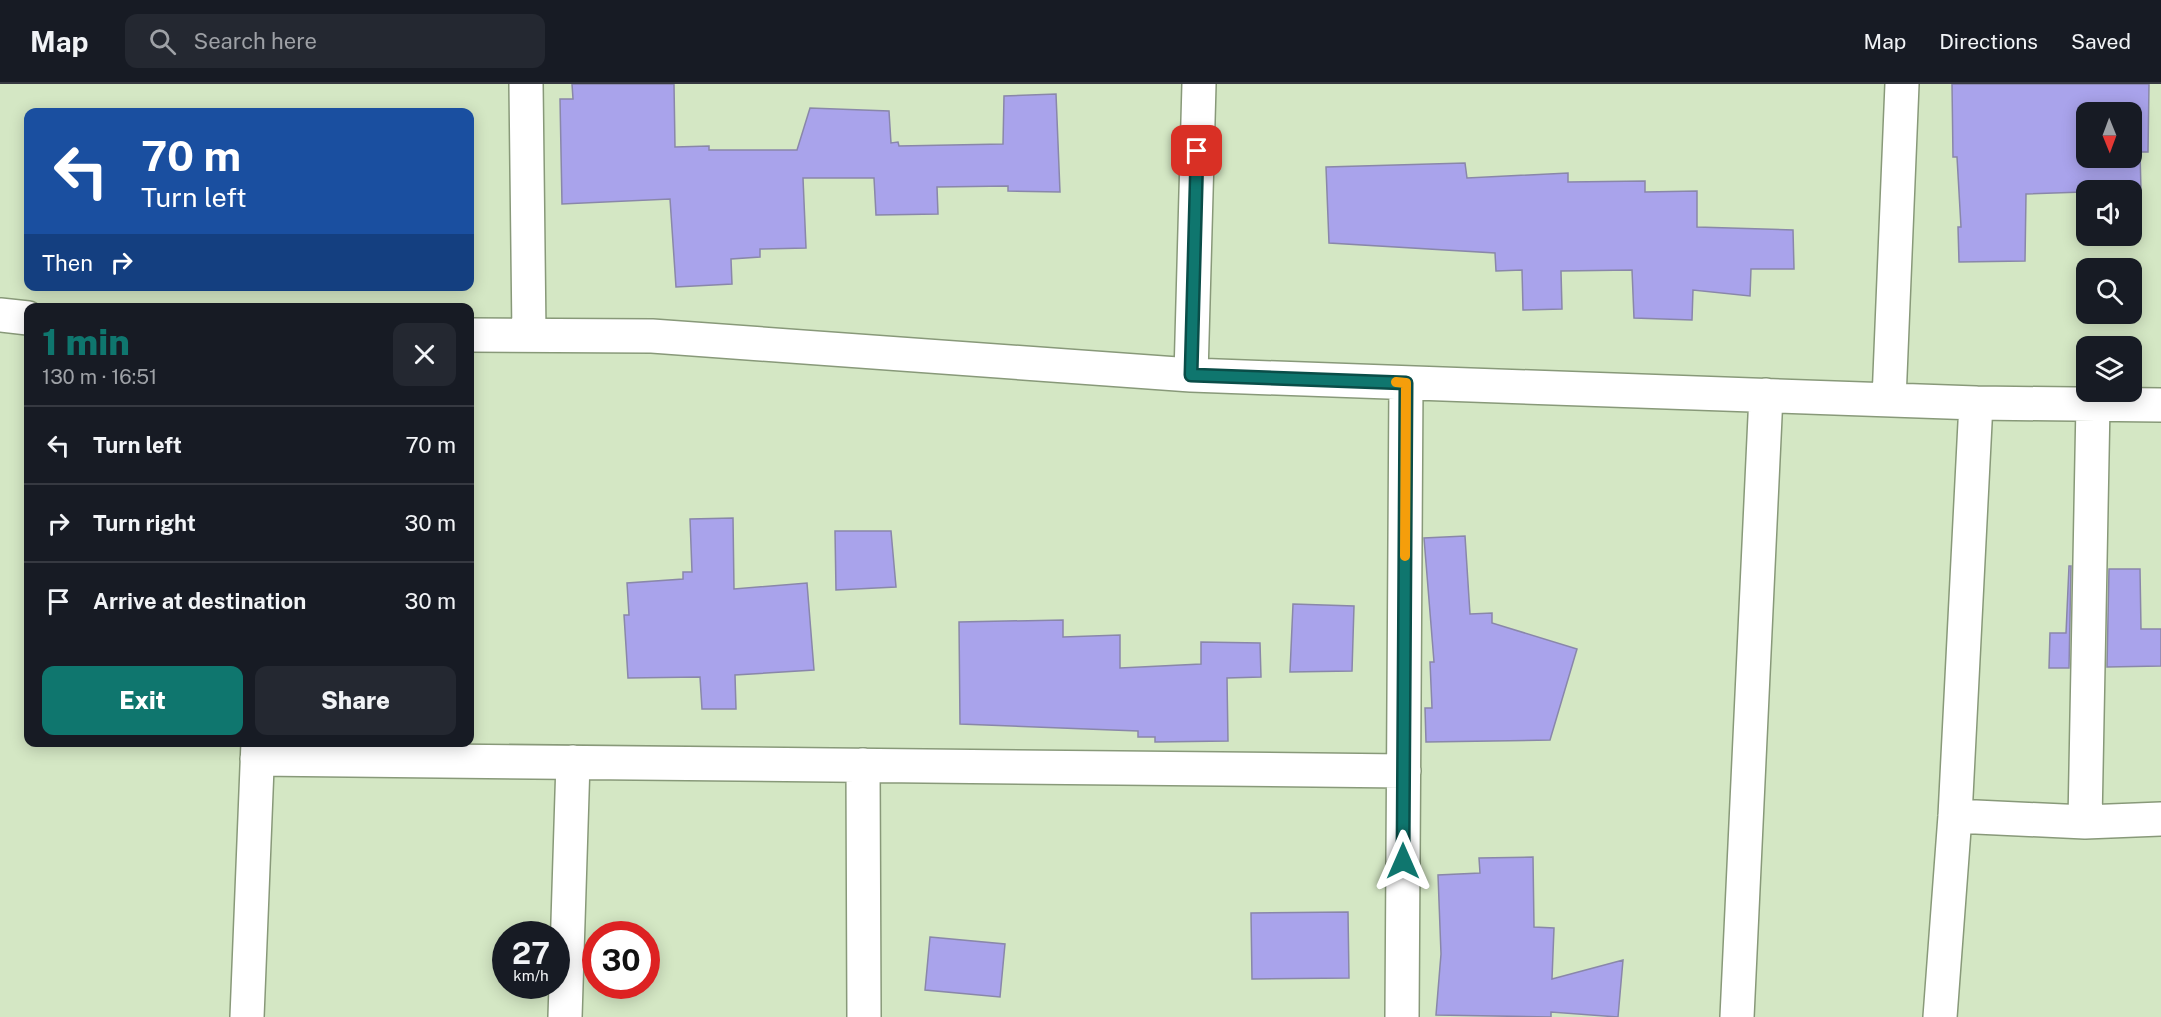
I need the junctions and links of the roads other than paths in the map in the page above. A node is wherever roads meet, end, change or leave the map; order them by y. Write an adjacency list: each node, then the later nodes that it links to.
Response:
1 (526, 84): 6 (street)
2 (1199, 84): 8 (street)
3 (1902, 84): 11 (street)
4 (0, 315): 5 (street)
5 (24, 318)
6 (529, 334): 7 (street); 8 (street)
7 (474, 335)
8 (1191, 375): 9 (street)
9 (1406, 383): 10 (street); 18 (street)
10 (1766, 395): 11 (street); 26 (street)
11 (1889, 400): 12 (street)
12 (1976, 403): 13 (street); 19 (street)
13 (2093, 404): 14 (street); 21 (street)
14 (2161, 405)
15 (258, 751): 16 (street); 22 (street)
16 (573, 762): 17 (street); 23 (street)
17 (863, 765): 18 (street); 24 (street)
18 (1404, 771): 25 (street)
19 (1955, 816): 21 (street); 27 (street)
20 (2161, 819): 21 (street)
21 (2085, 822)
22 (247, 1017)
23 (566, 1017)
24 (864, 1017)
25 (1402, 1017)
26 (1737, 1017)
27 (1940, 1017)

